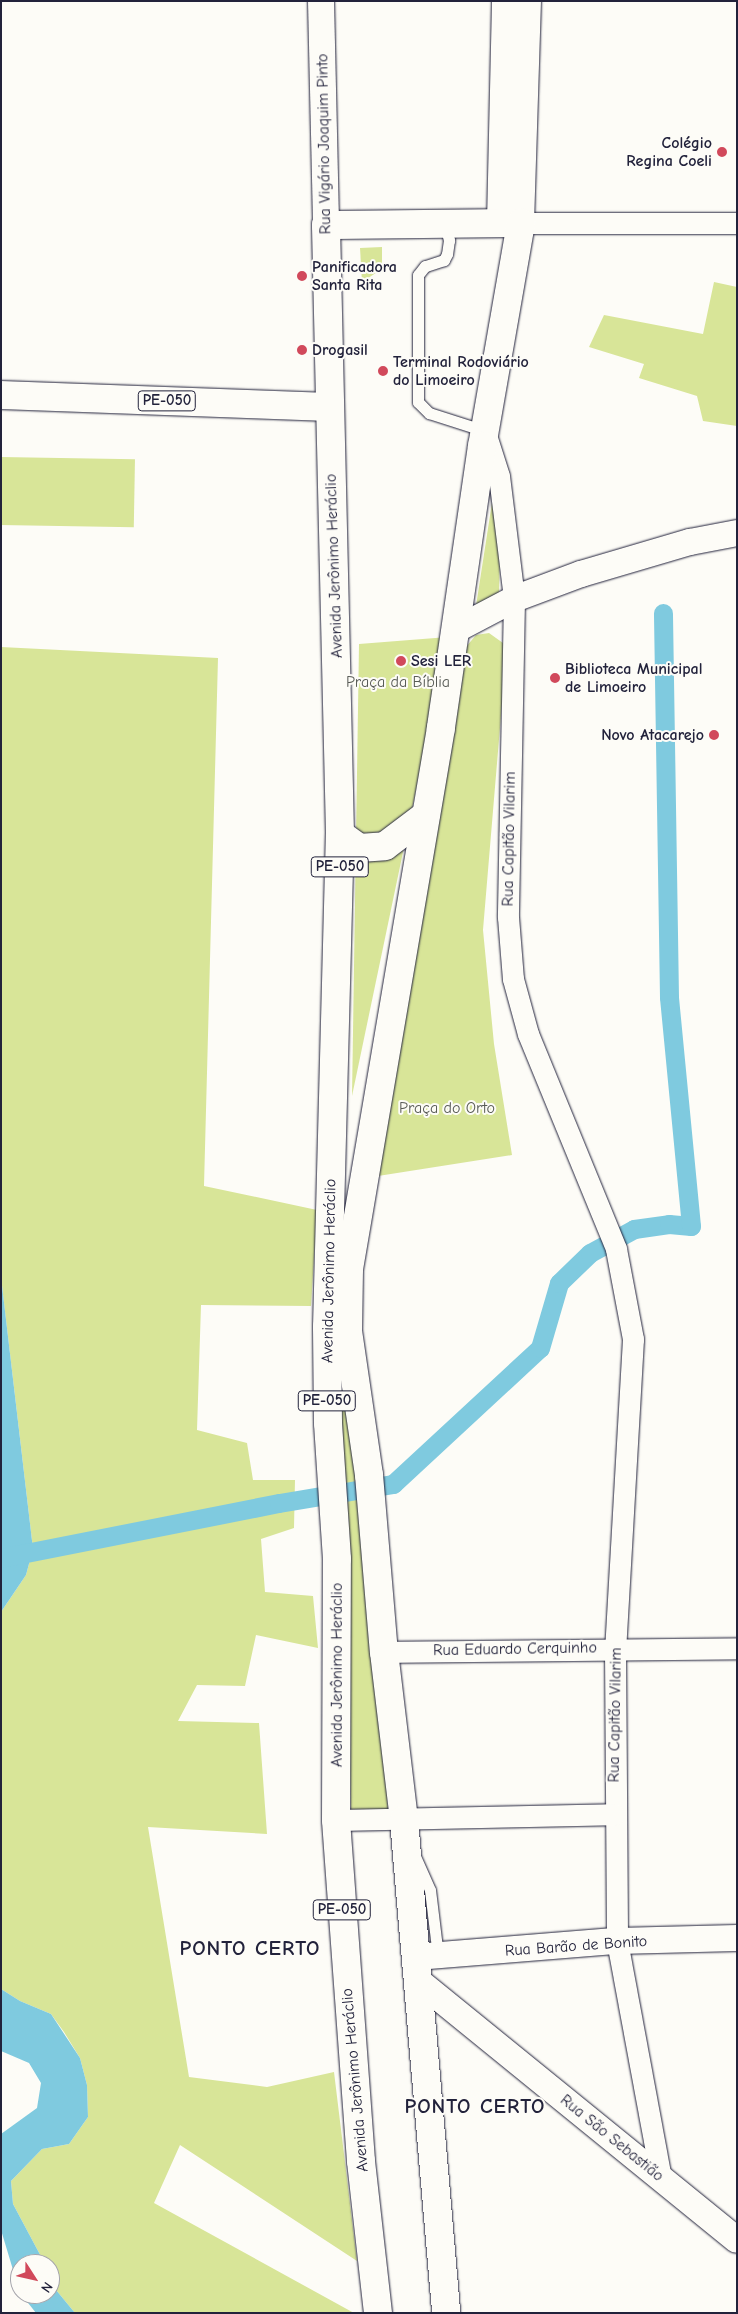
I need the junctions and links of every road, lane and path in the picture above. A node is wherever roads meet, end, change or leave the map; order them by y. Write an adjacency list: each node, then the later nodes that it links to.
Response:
1 (321, 1): 7 (street, Rua Vigário Joaquim Pinto)
2 (505, 1): 5 (street)
3 (528, 1): 5 (street)
4 (444, 223): 5 (main road); 7 (main road); 10 (lane)
5 (510, 223): 6 (street); 10 (main road, PE-050)
6 (737, 223)
7 (326, 225): 9 (main road, Rua Vigário Joaquim Pinto / PE-050)
8 (3, 395): 9 (main road, PE-050)
9 (329, 407): 15 (main road, Avenida Jerônimo Heráclio / PE-050)
10 (485, 431): 12 (street, Rua Capitão Vilarim); 13 (main road, Avenida Jerônimo Heráclio / PE-050)
11 (737, 533): 12 (street)
12 (514, 599): 13 (street); 16 (street, Rua Capitão Vilarim)
13 (457, 629): 14 (main road, Avenida Jerônimo Heráclio / PE-050)
14 (426, 815): 15 (main road); 18 (main road, Avenida Jerônimo Heráclio / PE-050)
15 (340, 834): 20 (main road, Avenida Jerônimo Heráclio / PE-050)
16 (615, 1648): 17 (street, Rua Eduardo Cerquinho); 18 (street, Rua Eduardo Cerquinho); 19 (street, Rua Capitão Vilarim)
17 (737, 1648)
18 (384, 1652): 21 (main road, Avenida Jerônimo Heráclio / PE-050)
19 (614, 1814): 21 (street); 23 (street, Rua Capitão Vilarim)
20 (336, 1820): 21 (street); 27 (main road, Avenida Jerônimo Heráclio / PE-050)
21 (405, 1833): 24 (main road, Avenida Jerônimo Heráclio / PE-050)
22 (737, 1938): 23 (street, Rua Barão de Bonito)
23 (617, 1942): 24 (street, Rua Barão de Bonito); 25 (street, Rua Capitão Vilarim)
24 (424, 1964): 25 (street, Rua São Sebastião); 28 (main road, Avenida Jerônimo Heráclio / PE-050)
25 (661, 2178): 26 (street, Rua São Sebastião)
26 (737, 2240)
27 (378, 2313)
28 (446, 2313)

